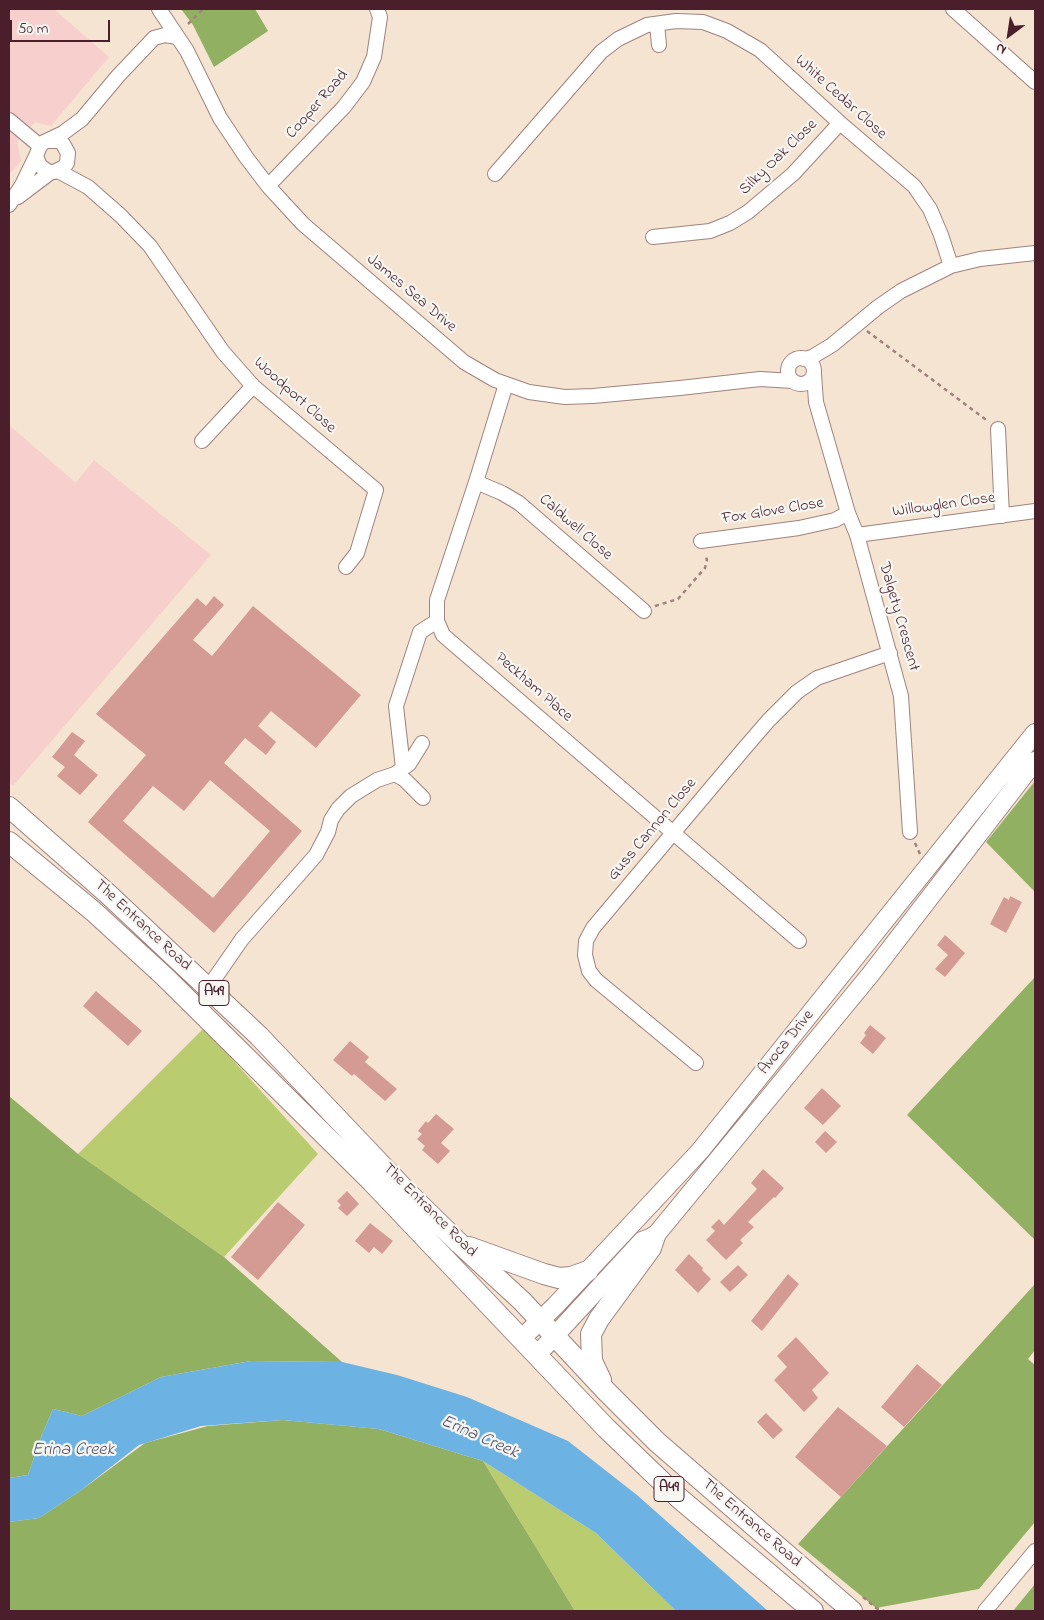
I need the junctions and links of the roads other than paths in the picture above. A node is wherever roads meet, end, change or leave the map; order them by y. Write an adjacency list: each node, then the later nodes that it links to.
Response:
1 (159, 9): 5 (street, James Sea Drive)
2 (377, 9): 15 (street, Cooper Road)
3 (953, 9): 7 (street)
4 (656, 24): 6 (street); 10 (street, White Cedar Close); 14 (street, White Cedar Close)
5 (177, 38): 8 (street); 15 (street, James Sea Drive)
6 (658, 45)
7 (1035, 82)
8 (82, 119): 11 (street); 12 (street)
9 (9, 120): 11 (street)
10 (840, 123): 18 (street, Silky Oak Close); 20 (street, White Cedar Close)
11 (42, 147): 12 (street); 13 (street); 17 (street)
12 (68, 155): 13 (street); 16 (street, Woodport Close)
13 (55, 171): 16 (street, Woodport Close); 17 (street)
14 (494, 174)
15 (268, 186): 23 (street, James Sea Drive)
16 (88, 187): 24 (street, Woodport Close)
17 (11, 203)
18 (653, 236)
19 (1035, 253): 20 (street)
20 (950, 266): 21 (street)
21 (810, 367): 22 (street); 22 (street); 25 (street, Dalgety Crescent)
22 (793, 378): 23 (street, James Sea Drive); 25 (street, Dalgety Crescent)
23 (506, 384): 28 (street)
24 (253, 386): 27 (street); 34 (street, Woodport Close)
25 (820, 417): 30 (street, Dalgety Crescent)
26 (998, 429): 31 (street)
27 (202, 441)
28 (476, 482): 35 (street, Caldwell Close); 36 (street)
29 (1035, 511): 31 (street, Willowglen Close)
30 (848, 512): 32 (street, Dalgety Crescent); 33 (street, Fox Glove Close)
31 (1002, 516): 32 (street, Willowglen Close)
32 (856, 535): 37 (street, Dalgety Crescent)
33 (700, 541)
34 (346, 567)
35 (644, 611)
36 (437, 621): 41 (street); 44 (street, Peckham Place)
37 (890, 653): 44 (street, Guss Cannon Close); 45 (street, Dalgety Crescent)
38 (1035, 733): 52 (main road, Avoca Drive)
39 (422, 742): 41 (street)
40 (1035, 761): 50 (main road, Avoca Drive)
41 (399, 771): 42 (street); 48 (street)
42 (423, 798)
43 (9, 807): 48 (highway, The Entrance Road / A49)
44 (674, 832): 47 (street, Peckham Place); 49 (street, Guss Cannon Close)
45 (910, 832)
46 (9, 842): 55 (highway, The Entrance Road / A49)
47 (799, 941)
48 (208, 988): 51 (highway, The Entrance Road / A49)
49 (696, 1063)
50 (655, 1236): 54 (main road, Avoca Drive); 57 (highway)
51 (460, 1244): 52 (highway); 53 (highway, The Entrance Road / A49)
52 (588, 1271): 53 (main road, Avoca Drive)
53 (541, 1321): 54 (highway, The Entrance Road / A49); 55 (main road, Avoca Drive)
54 (554, 1336): 56 (main road, Avoca Drive); 57 (highway, The Entrance Road / A49)
55 (522, 1338): 56 (highway, The Entrance Road / A49)
56 (537, 1355): 60 (highway, The Entrance Road / A49)
57 (606, 1391): 59 (highway, The Entrance Road / A49)
58 (1035, 1551): 61 (street)
59 (857, 1604)
60 (813, 1611)
61 (985, 1611)

